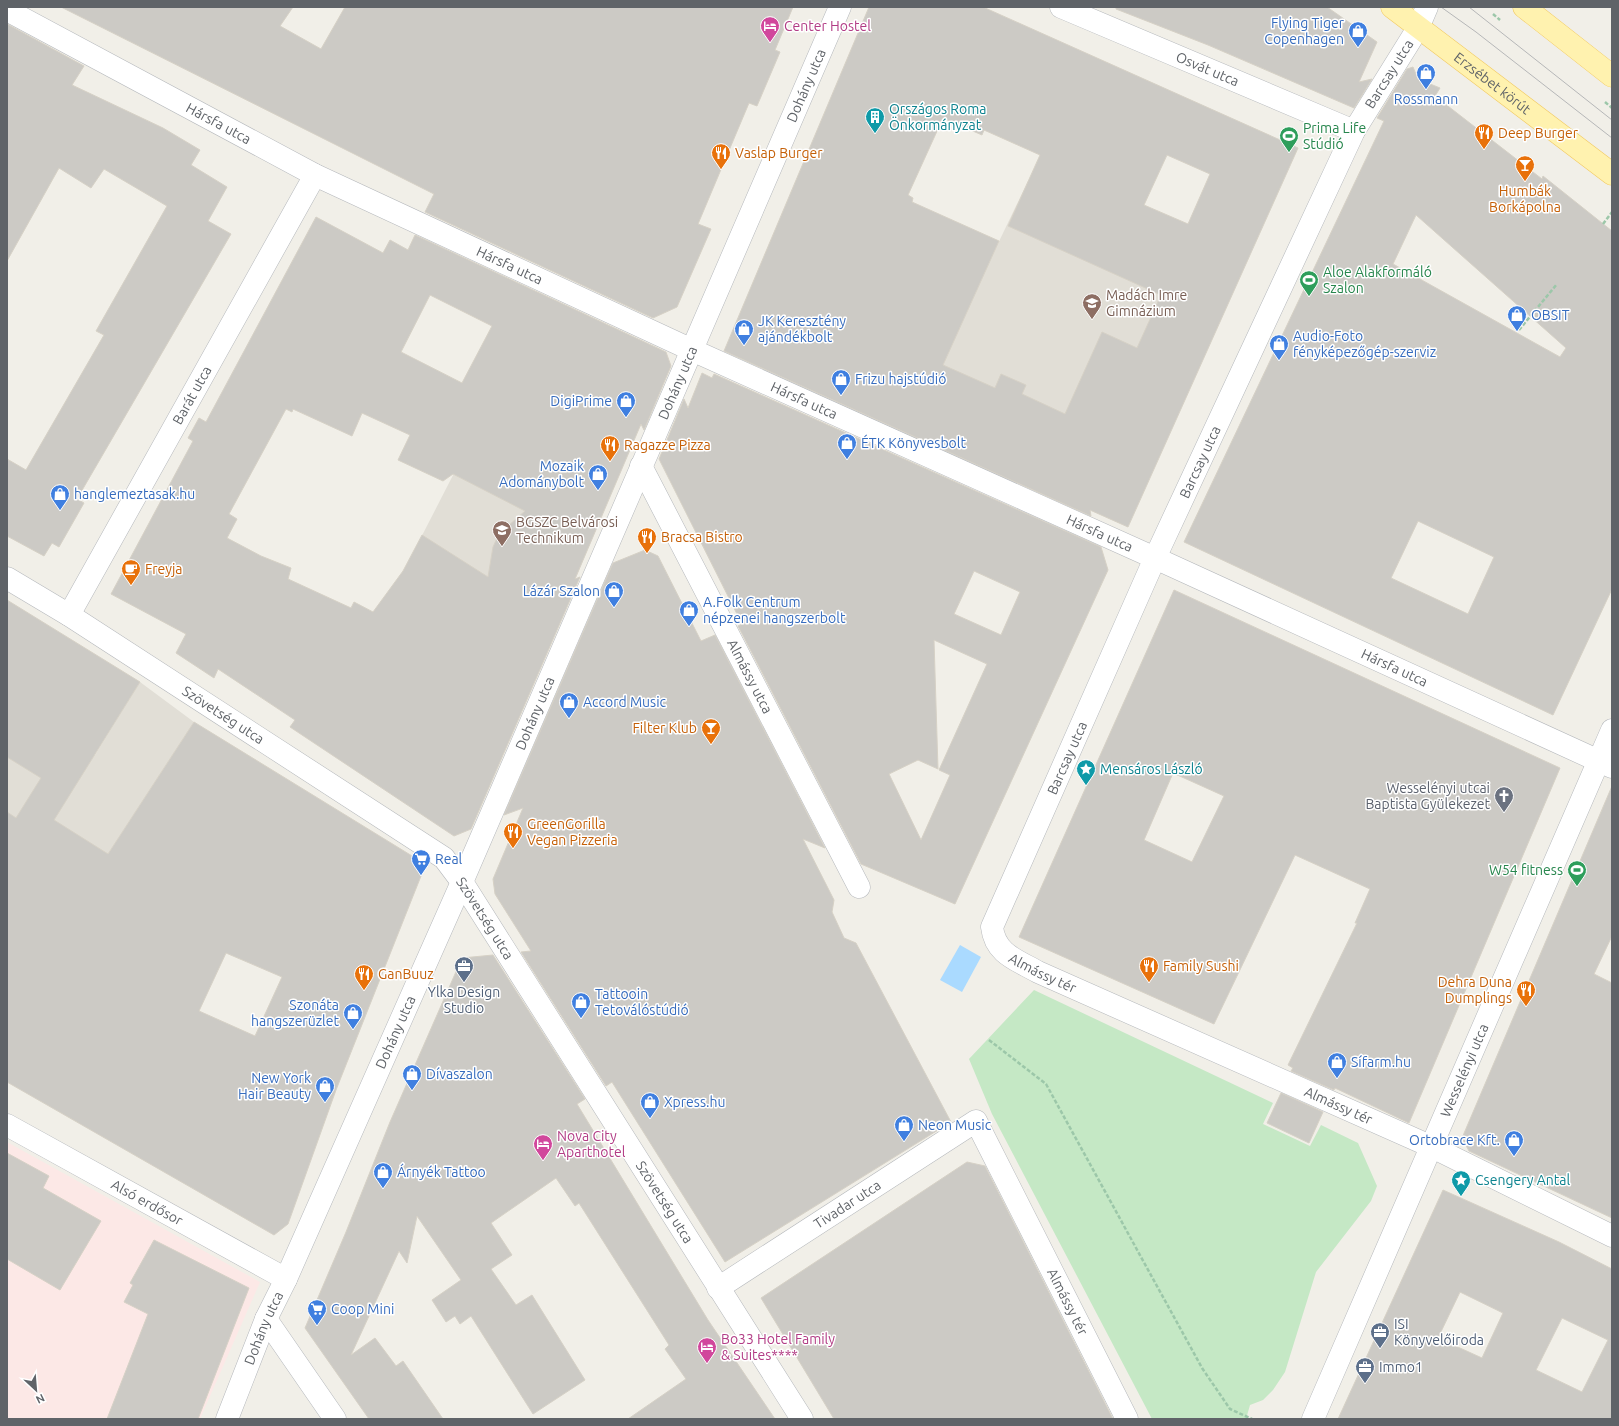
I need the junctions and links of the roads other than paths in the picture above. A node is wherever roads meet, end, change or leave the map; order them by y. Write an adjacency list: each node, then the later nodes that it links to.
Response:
1 (840, 7): 12 (street, Dohány utca)
2 (1061, 7): 9 (street, Osvát utca)
3 (1392, 7): 7 (main road, Erzsébet körút)
4 (1427, 7): 7 (street, Barcsay utca)
5 (1524, 7): 8 (main road)
6 (7, 10): 11 (street, Hársfa utca)
7 (1418, 28): 9 (street, Barcsay utca); 10 (main road, Erzsébet körút)
8 (1612, 76)
9 (1354, 131): 14 (street, Barcsay utca)
10 (1612, 174)
11 (315, 175): 12 (street, Hársfa utca); 16 (street, Barát utca)
12 (692, 350): 13 (street, Dohány utca); 14 (street, Hársfa utca)
13 (641, 466): 19 (street, Dohány utca); 20 (street, Almássy utca)
14 (1155, 558): 18 (street, Hársfa utca); 21 (street, Barcsay utca)
15 (7, 578): 16 (street, Szövetség utca)
16 (69, 615): 19 (street, Szövetség utca)
17 (1612, 730): 18 (street, Wesselényi utca)
18 (1605, 764): 24 (street, Wesselényi utca)
19 (462, 882): 26 (street, Dohány utca); 27 (street, Szövetség utca)
20 (859, 887)
21 (992, 927): 24 (street, Almássy tér)
22 (976, 1121): 27 (street, Tivadar utca); 32 (street, Almássy tér)
23 (7, 1125): 26 (street, Alsó erdősor)
24 (1430, 1146): 25 (street, Almássy tér); 33 (street)
25 (1612, 1236)
26 (286, 1279): 28 (street, Dohány utca)
27 (718, 1288): 31 (street, Szövetség utca)
28 (266, 1319): 29 (street, Dohány utca); 30 (street)
29 (227, 1419)
30 (335, 1419)
31 (802, 1419)
32 (1127, 1419)
33 (1313, 1419)

